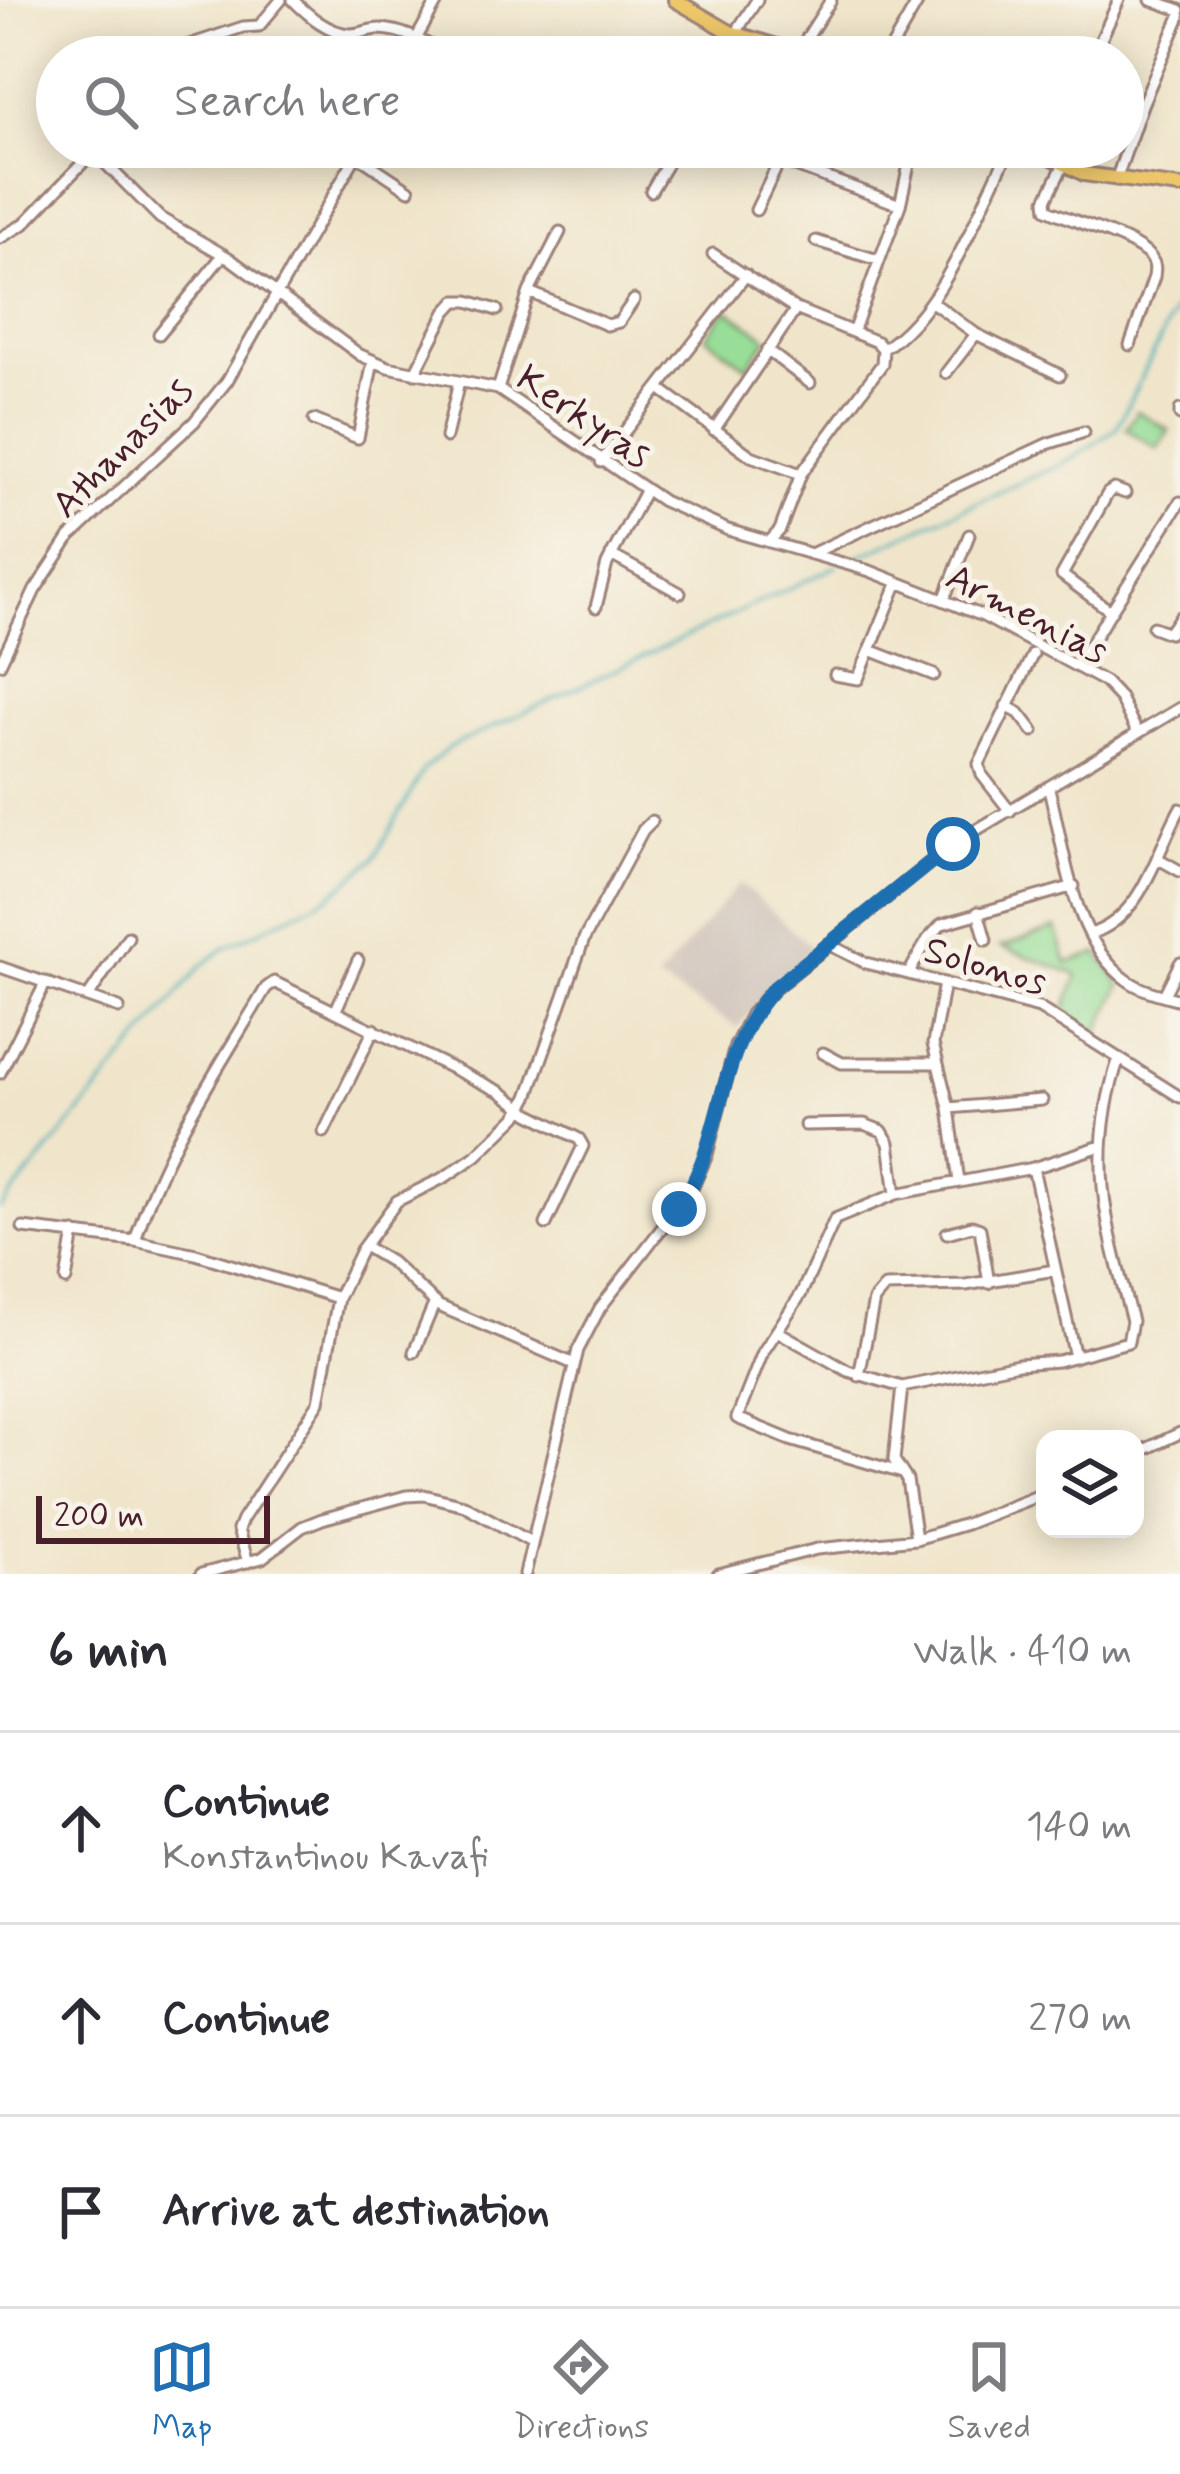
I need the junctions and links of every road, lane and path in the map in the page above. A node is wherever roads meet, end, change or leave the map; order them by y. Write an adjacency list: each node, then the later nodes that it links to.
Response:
1 (281, 0): 12 (street)
2 (293, 0): 13 (street)
3 (438, 0): 14 (street)
4 (757, 0): 11 (street)
5 (831, 0): 16 (street)
6 (919, 0): 17 (street)
7 (1119, 0): 18 (street)
8 (1151, 0): 10 (street)
9 (677, 1): 11 (main road)
10 (1180, 13): 19 (street)
11 (739, 34): 15 (main road)
12 (219, 36)
13 (410, 36)
14 (416, 36)
15 (746, 36)
16 (808, 36)
17 (898, 36)
18 (1103, 36)
19 (1144, 101)
20 (76, 168): 39 (street)
21 (113, 168): 42 (street, Kerkyras)
22 (349, 168): 46 (street, Athanasias)
23 (381, 168): 34 (street)
24 (664, 168): 35 (street)
25 (776, 168): 37 (street)
26 (796, 168): 36 (street)
27 (908, 168): 36 (street)
28 (1000, 168): 48 (street)
29 (1062, 168): 54 (street)
30 (1071, 168): 32 (main road)
31 (1120, 168): 32 (street)
32 (1116, 180): 33 (main road)
33 (1180, 188)
34 (409, 190)
35 (651, 191)
36 (899, 205): 43 (street)
37 (756, 210)
38 (560, 232): 45 (street)
39 (0, 238)
40 (816, 241): 43 (street)
41 (713, 254): 44 (street)
42 (223, 255): 46 (street, Kerkyras); 52 (street)
43 (878, 260): 51 (street)
44 (746, 275): 49 (street); 63 (street)
45 (530, 292): 47 (street); 64 (street)
46 (276, 293): 57 (street, Kerkyras); 90 (street, Athanasias)
47 (634, 300)
48 (932, 302): 53 (street); 55 (street)
49 (796, 309): 51 (street); 56 (street)
50 (497, 310): 58 (street)
51 (854, 332): 55 (street)
52 (159, 334)
53 (976, 334): 59 (street); 60 (street)
54 (1130, 345)
55 (883, 349): 70 (street)
56 (767, 350): 62 (street); 66 (street)
57 (373, 361): 58 (street, Kerkyras); 65 (street)
58 (415, 374): 61 (street, Kerkyras)
59 (946, 374)
60 (1060, 375)
61 (459, 382): 64 (street, Kerkyras); 68 (street)
62 (810, 383)
63 (659, 388): 66 (street); 69 (street)
64 (498, 389): 69 (street, Kerkyras)
65 (314, 420)
66 (714, 430): 70 (street)
67 (1084, 432): 79 (street)
68 (446, 437)
69 (601, 462): 71 (street, Kerkyras)
70 (801, 474): 77 (street)
71 (645, 491): 77 (street, Kerkyras); 78 (street)
72 (1125, 494): 85 (street)
73 (1180, 502): 74 (street)
74 (1167, 520): 75 (street); 85 (street)
75 (1180, 529)
76 (969, 535): 83 (street)
77 (769, 542): 79 (street, Kerkyras)
78 (611, 555): 82 (street); 84 (street)
79 (814, 555): 80 (street, Kerkyras)
80 (871, 571): 81 (street, Armenias)
81 (898, 582): 83 (street, Armenias); 88 (street)
82 (680, 593)
83 (944, 600): 91 (street, Armenias)
84 (596, 607)
85 (1109, 610): 91 (street)
86 (1180, 617): 87 (street)
87 (1153, 627)
88 (870, 650): 92 (street); 93 (street)
89 (1034, 654): 94 (street)
90 (0, 664)
91 (1077, 665): 97 (street, Armenias)
92 (835, 675)
93 (934, 675)
94 (1006, 706): 96 (street); 100 (street)
95 (1180, 708): 97 (street)
96 (1033, 730)
97 (1137, 732): 98 (street)
98 (1049, 788): 100 (street); 104 (street)
99 (1180, 809): 102 (street)
100 (1010, 811): 109 (street)
101 (652, 821): 128 (street)
102 (1157, 858): 103 (street); 106 (street)
103 (1180, 872)
104 (1074, 886): 105 (street); 106 (street)
105 (978, 912): 108 (street); 113 (street)
106 (1090, 934): 116 (street)
107 (128, 937): 117 (street)
108 (986, 940)
109 (827, 944): 113 (street, Solonos); 150 (street)
110 (358, 960): 120 (street)
111 (1180, 963): 116 (street)
112 (1, 967): 114 (street)
113 (909, 973): 115 (street, Solonos)
114 (46, 982): 117 (street); 125 (street)
115 (944, 983): 123 (street, Solonos); 124 (street)
116 (1164, 995): 118 (street)
117 (88, 997): 119 (street)
118 (1180, 1000)
119 (119, 1008)
120 (336, 1010): 121 (street); 140 (street)
121 (374, 1029): 128 (street); 131 (street)
122 (823, 1053): 124 (street)
123 (1120, 1058): 126 (street, Solonos); 132 (street)
124 (937, 1063): 129 (street)
125 (0, 1073)
126 (1180, 1097)
127 (1042, 1100): 129 (street)
128 (522, 1108): 136 (street); 141 (street)
129 (949, 1108): 134 (street)
130 (805, 1125): 135 (street)
131 (324, 1132)
132 (1101, 1146): 133 (street); 149 (street)
133 (1034, 1168): 134 (street); 142 (street)
134 (959, 1182): 135 (street)
135 (896, 1194): 147 (street)
136 (546, 1224)
137 (23, 1228): 138 (street)
138 (74, 1233): 140 (street); 143 (street)
139 (947, 1233): 144 (street)
140 (135, 1241): 145 (street)
141 (364, 1246): 145 (street); 146 (street)
142 (1055, 1270): 144 (street); 149 (street)
143 (66, 1280)
144 (989, 1283): 151 (street)
145 (338, 1298): 159 (street)
146 (435, 1302): 148 (street); 150 (street)
147 (777, 1331): 151 (street); 155 (street)
148 (414, 1352)
149 (1076, 1357): 152 (street)
150 (574, 1364): 158 (street)
151 (860, 1376): 152 (street)
152 (902, 1387): 155 (street)
153 (1180, 1433): 154 (street)
154 (1144, 1450)
155 (899, 1472): 157 (street)
156 (1036, 1496): 157 (street)
157 (916, 1539): 163 (street)
158 (531, 1542): 159 (street); 161 (street)
159 (248, 1562): 160 (street)
160 (231, 1570): 162 (street)
161 (528, 1573)
162 (201, 1574)
163 (718, 1574)

